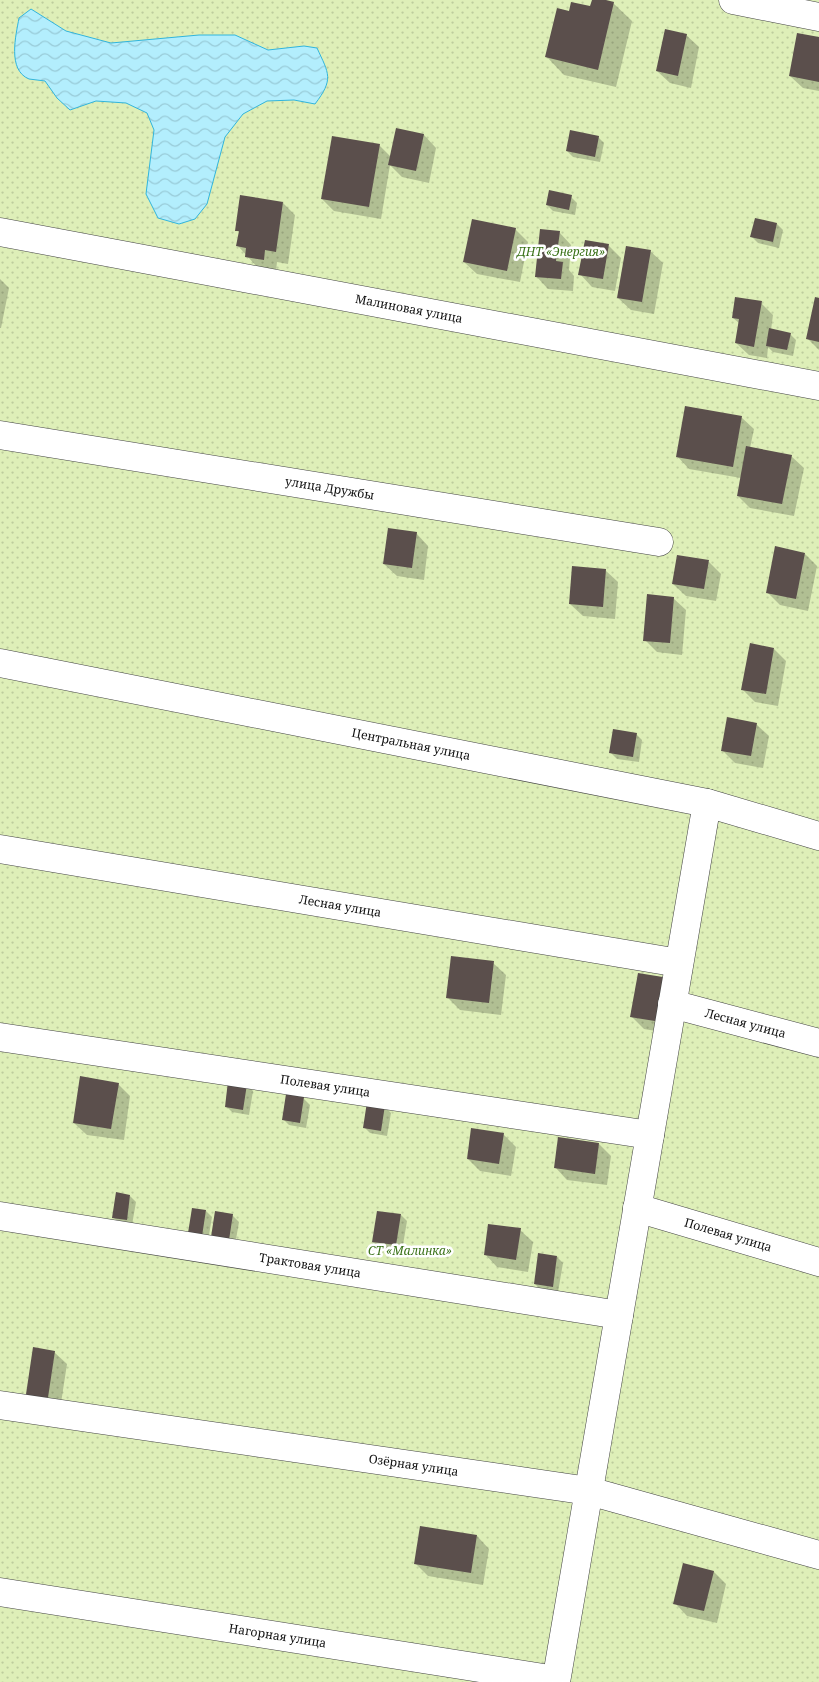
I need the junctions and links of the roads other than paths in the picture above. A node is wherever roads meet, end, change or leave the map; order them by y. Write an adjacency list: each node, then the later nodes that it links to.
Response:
1 (733, 0): 2 (street)
2 (819, 17)
3 (0, 232): 4 (street, Малиновая улица)
4 (819, 386)
5 (0, 435): 6 (street, улица Дружбы)
6 (659, 542)
7 (0, 664): 8 (street, Центральная улица)
8 (707, 803): 9 (street, Центральная улица); 11 (street)
9 (819, 836)
10 (0, 848): 11 (street, Лесная улица)
11 (680, 963): 12 (street)
12 (672, 1004): 14 (street, Лесная улица); 15 (street)
13 (0, 1037): 15 (street, Полевая улица)
14 (819, 1043)
15 (650, 1135): 16 (street)
16 (637, 1208): 18 (street, Полевая улица); 19 (street)
17 (0, 1216): 19 (street, Трактовая улица)
18 (819, 1262)
19 (619, 1315): 21 (street)
20 (0, 1405): 21 (street, Озёрная улица)
21 (588, 1492): 22 (street, Озёрная улица); 24 (street)
22 (819, 1555)
23 (0, 1592): 24 (street, Нагорная улица)
24 (556, 1681)

